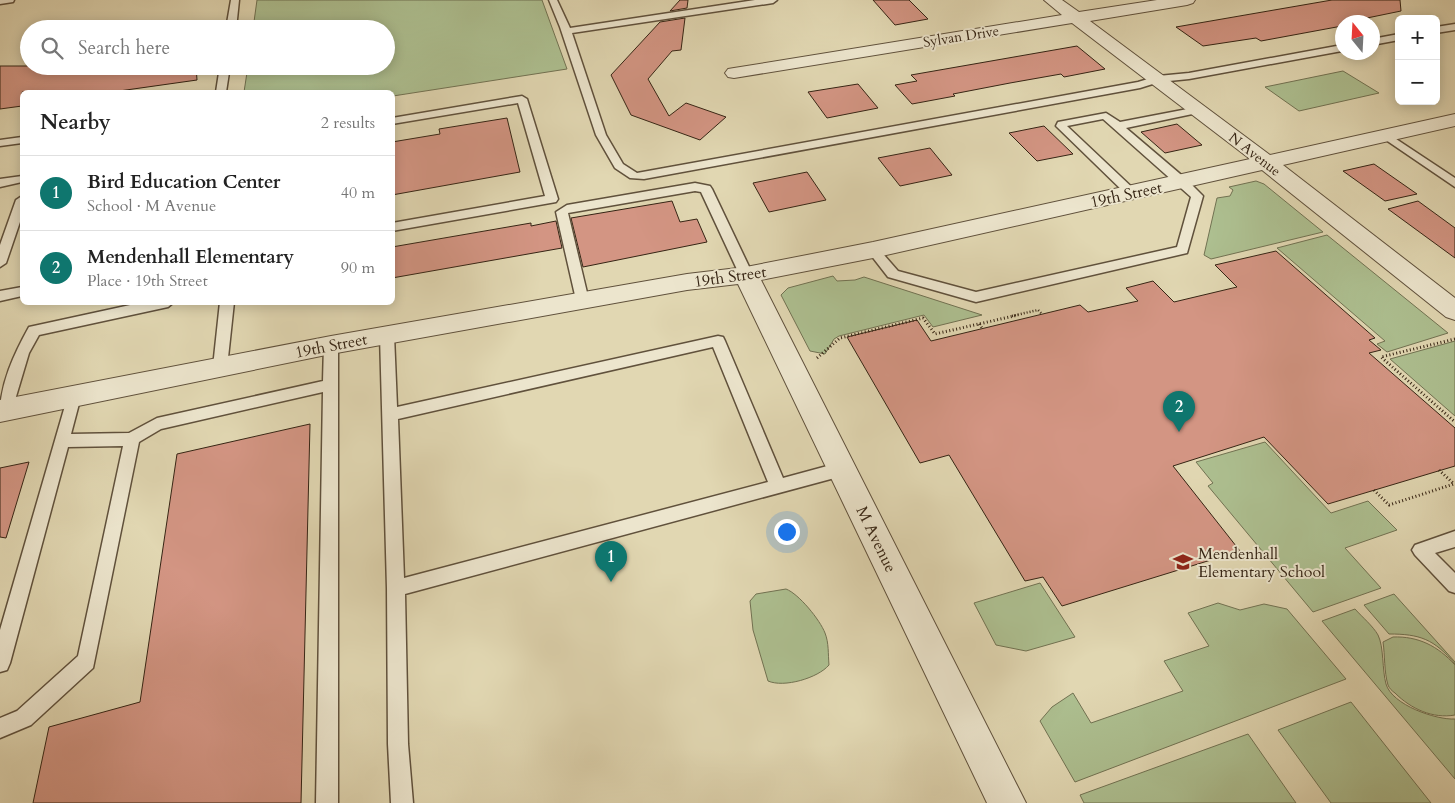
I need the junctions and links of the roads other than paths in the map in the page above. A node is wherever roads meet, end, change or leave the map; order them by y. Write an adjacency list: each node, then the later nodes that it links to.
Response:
1 (10, 0): 7 (lane)
2 (235, 0): 9 (lane)
3 (553, 0): 12 (lane)
4 (773, 0): 12 (lane)
5 (1052, 0): 8 (street, N Avenue)
6 (1187, 0): 8 (street, Sylvan Drive)
7 (0, 1)
8 (1074, 18): 16 (street, Sylvan Drive); 18 (street, N Avenue)
9 (232, 20)
10 (1455, 27): 11 (lane)
11 (1440, 29)
12 (566, 31): 18 (lane)
13 (1395, 38): 14 (lane)
14 (1380, 41)
15 (1335, 49): 18 (lane)
16 (734, 73)
17 (224, 75): 19 (lane)
18 (1158, 79): 20 (street, N Avenue)
19 (221, 90)
20 (1198, 110): 23 (lane); 27 (street, N Avenue)
21 (395, 120): 34 (lane)
22 (1455, 120): 24 (street, 19th Street)
23 (1118, 126): 29 (lane); 32 (lane)
24 (1387, 136): 27 (street, 19th Street); 31 (lane)
25 (20, 140): 26 (lane)
26 (0, 144)
27 (1267, 163): 29 (street, 19th Street); 43 (street, N Avenue)
28 (20, 179): 30 (lane)
29 (1182, 181): 32 (street, 19th Street); 35 (lane)
30 (0, 183)
31 (1455, 183)
32 (1132, 192): 35 (street, 19th Street)
33 (20, 206): 36 (lane)
34 (395, 226)
35 (873, 250): 37 (street, 19th Street)
36 (0, 263)
37 (746, 275): 40 (street, 19th Street); 40 (lane); 53 (street, M Avenue)
38 (20, 292): 39 (lane)
39 (0, 296)
40 (582, 301): 44 (street, 19th Street)
41 (154, 305): 49 (lane)
42 (227, 305): 46 (lane)
43 (1455, 311)
44 (386, 335): 45 (street, 19th Street); 50 (lane)
45 (331, 345): 46 (street, 19th Street); 47 (lane)
46 (220, 367): 48 (street, 19th Street)
47 (330, 385): 51 (lane); 61 (lane)
48 (74, 396): 49 (street, 19th Street); 52 (lane)
49 (2, 411)
50 (390, 415): 54 (lane); 57 (lane)
51 (132, 439): 52 (lane); 60 (lane)
52 (62, 442): 58 (lane)
53 (842, 469): 54 (lane); 63 (street, M Avenue)
54 (778, 486): 57 (lane)
55 (1455, 539): 56 (lane)
56 (1455, 585)
57 (396, 588): 62 (lane)
58 (6, 619): 59 (lane)
59 (0, 663)
60 (0, 728)
61 (327, 803)
62 (402, 803)
63 (1007, 803)

